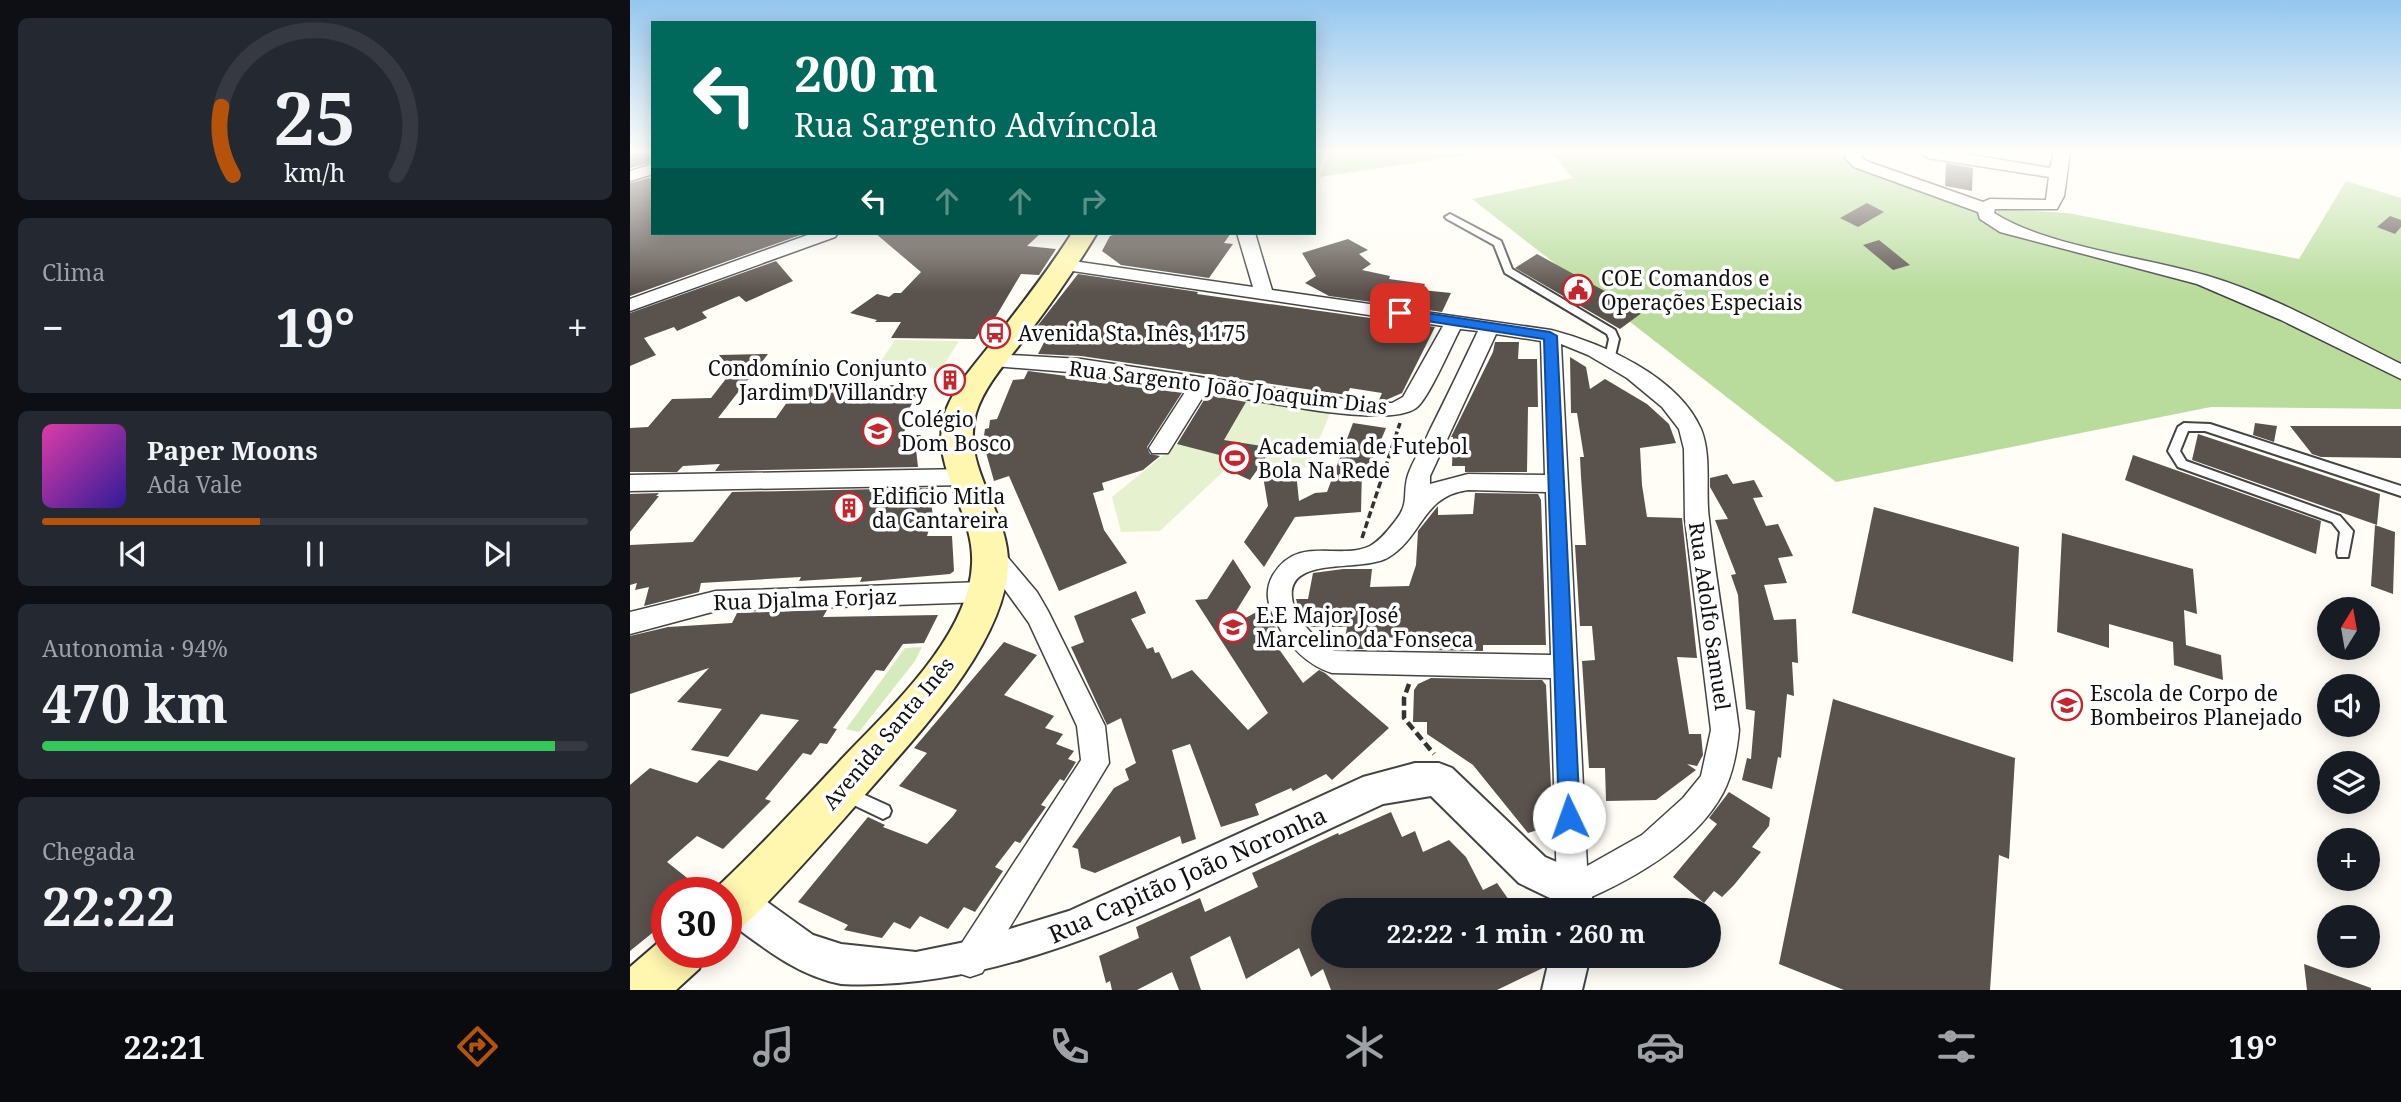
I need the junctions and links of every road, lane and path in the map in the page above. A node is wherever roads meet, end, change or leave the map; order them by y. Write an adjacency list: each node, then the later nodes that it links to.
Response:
1 (1959, 199): 3 (street)
2 (2054, 199): 3 (street)
3 (1986, 209): 16 (street)
4 (1450, 217): 14 (lane)
5 (823, 235): 10 (street)
6 (1083, 235): 8 (main road, Avenida Santa Inês)
7 (1247, 235): 9 (street)
8 (1066, 264): 9 (street, Rua Adolfo Samuel); 15 (main road, Avenida Santa Inês)
9 (1264, 292): 11 (street, Rua Adolfo Samuel)
10 (630, 305)
11 (1455, 321): 12 (street, Rua Adolfo Samuel); 18 (street, Rua Sargento João Joaquim Dias)
12 (1490, 327): 13 (street, Rua Adolfo Samuel); 24 (street)
13 (1557, 337): 14 (street, Rua Adolfo Samuel); 22 (street)
14 (1610, 358): 38 (street, Rua Adolfo Samuel)
15 (994, 360): 17 (street, Rua Sargento João Joaquim Dias); 20 (main road, Avenida Santa Inês)
16 (2401, 372)
17 (1201, 384): 18 (street, Rua Sargento João Joaquim Dias); 19 (street)
18 (1406, 405): 27 (path)
19 (1160, 448)
20 (967, 477): 21 (street); 26 (main road, Avenida Santa Inês)
21 (630, 483)
22 (1555, 484): 24 (street); 31 (street)
23 (2401, 491): 25 (lane)
24 (1417, 509): 27 (street)
25 (2343, 553)
26 (990, 554): 28 (main road, Avenida Santa Inês); 40 (street)
27 (1355, 557): 30 (street)
28 (983, 592): 29 (street, Rua Djalma Forjaz); 33 (main road, Avenida Santa Inês)
29 (630, 624)
30 (1422, 665): 31 (street); 32 (path)
31 (1563, 667): 37 (street)
32 (1439, 780): 36 (street); 40 (street, Rua Capitão João Noronha)
33 (841, 791): 34 (lane); 35 (main road, Avenida Santa Inês)
34 (883, 811)
35 (742, 895)
36 (1570, 898)
37 (1573, 898)
38 (1576, 898)
39 (742, 914): 40 (street, Rua Capitão João Noronha)
40 (970, 961)
41 (664, 968): 43 (main road)
42 (1567, 968): 44 (street)
43 (640, 990)
44 (1562, 990)

